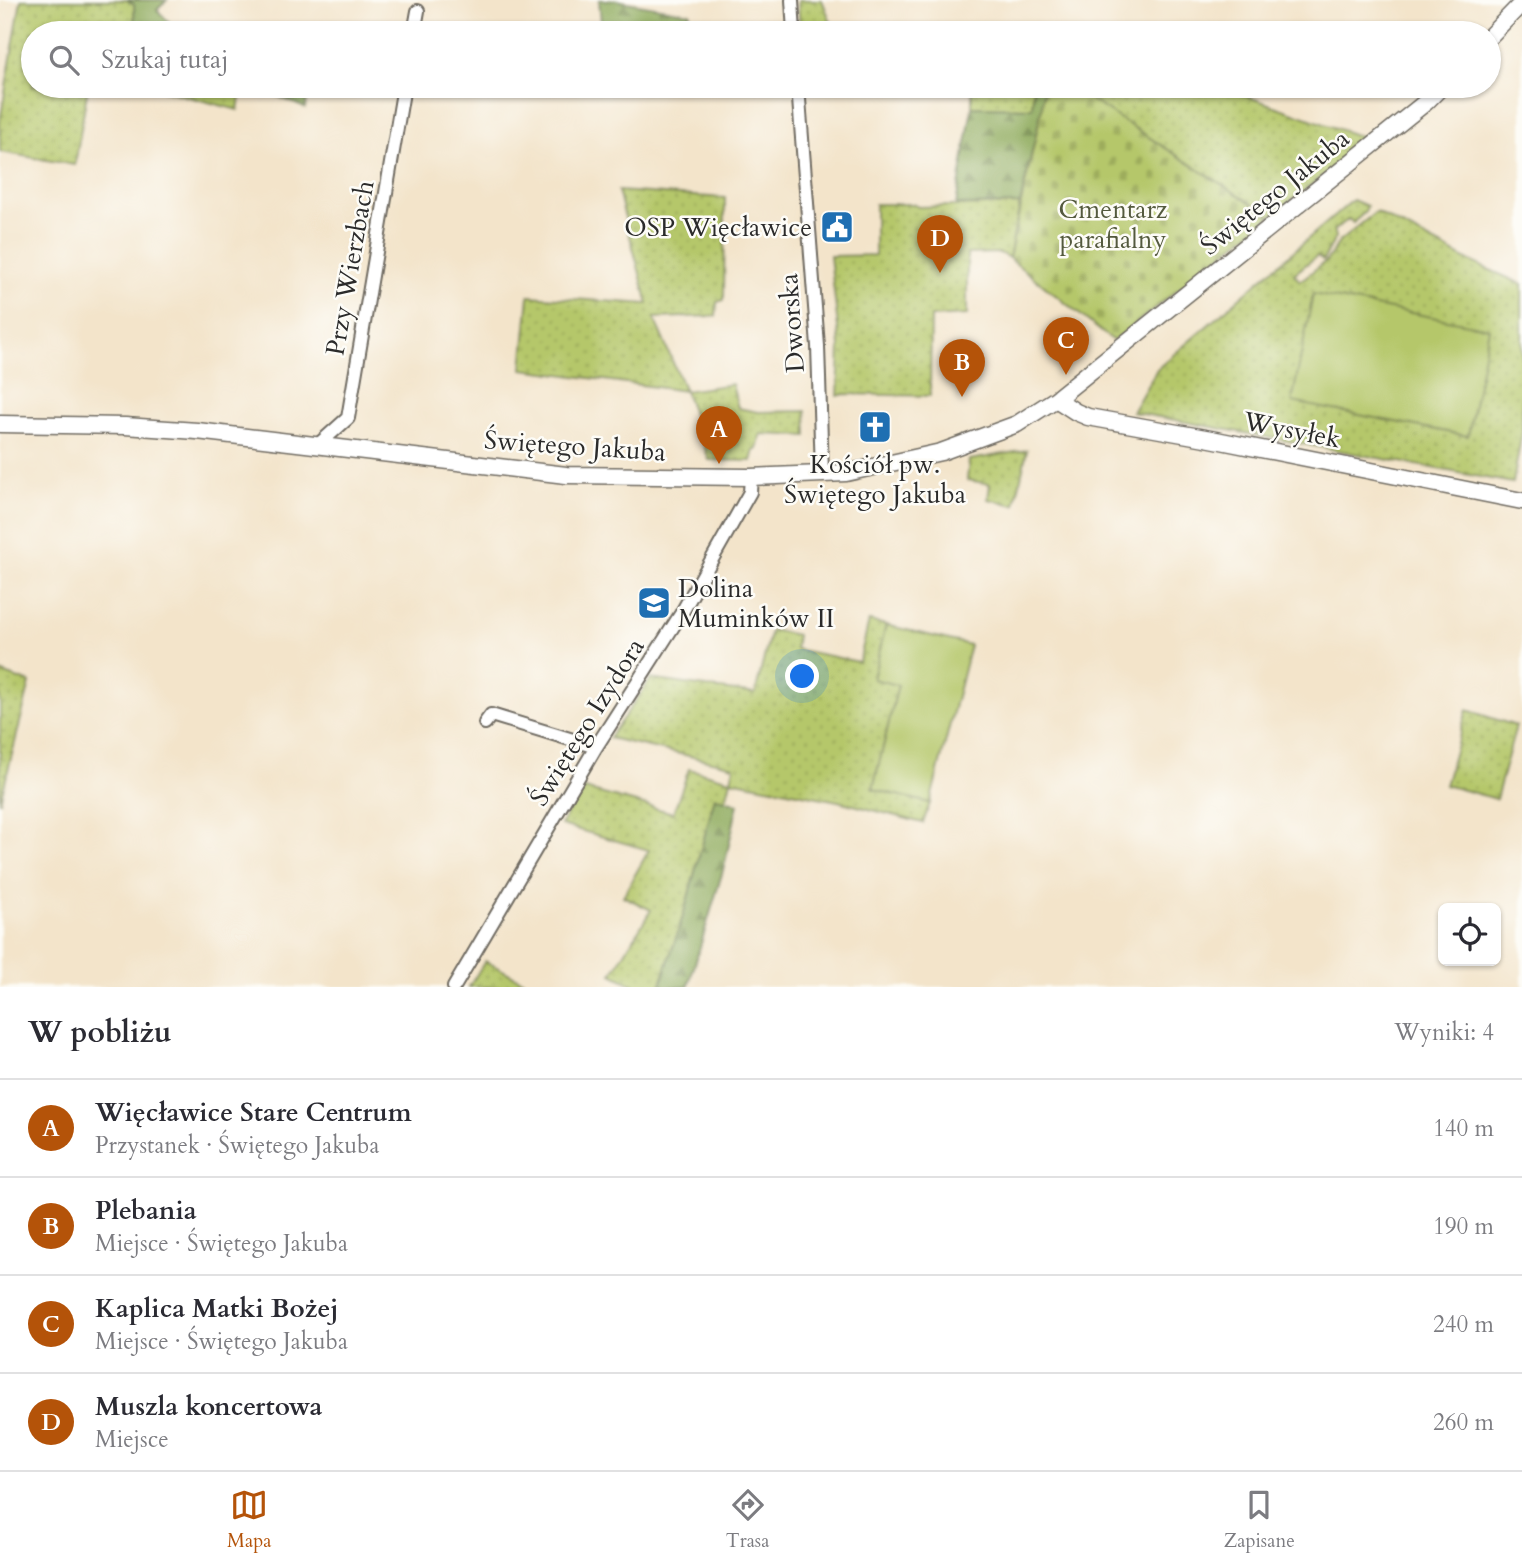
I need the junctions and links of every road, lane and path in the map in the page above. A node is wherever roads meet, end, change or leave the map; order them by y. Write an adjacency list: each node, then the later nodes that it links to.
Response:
1 (792, 0): 5 (street)
2 (1522, 3): 6 (street)
3 (418, 11): 4 (street)
4 (416, 21)
5 (793, 21)
6 (1501, 25)
7 (402, 98): 12 (street, Przy Wierzbach)
8 (799, 98): 13 (street, Dworska)
9 (1430, 98): 10 (street, Świętego Jakuba)
10 (1056, 399): 13 (street, Świętego Jakuba); 15 (street, Wysyłek)
11 (0, 424): 12 (street, Świętego Jakuba)
12 (318, 445): 14 (street, Świętego Jakuba)
13 (822, 473): 14 (street, Świętego Jakuba)
14 (751, 477): 17 (street, Świętego Izydora)
15 (1522, 501)
16 (485, 723): 17 (street)
17 (596, 747): 18 (street, Świętego Izydora)
18 (454, 987)

